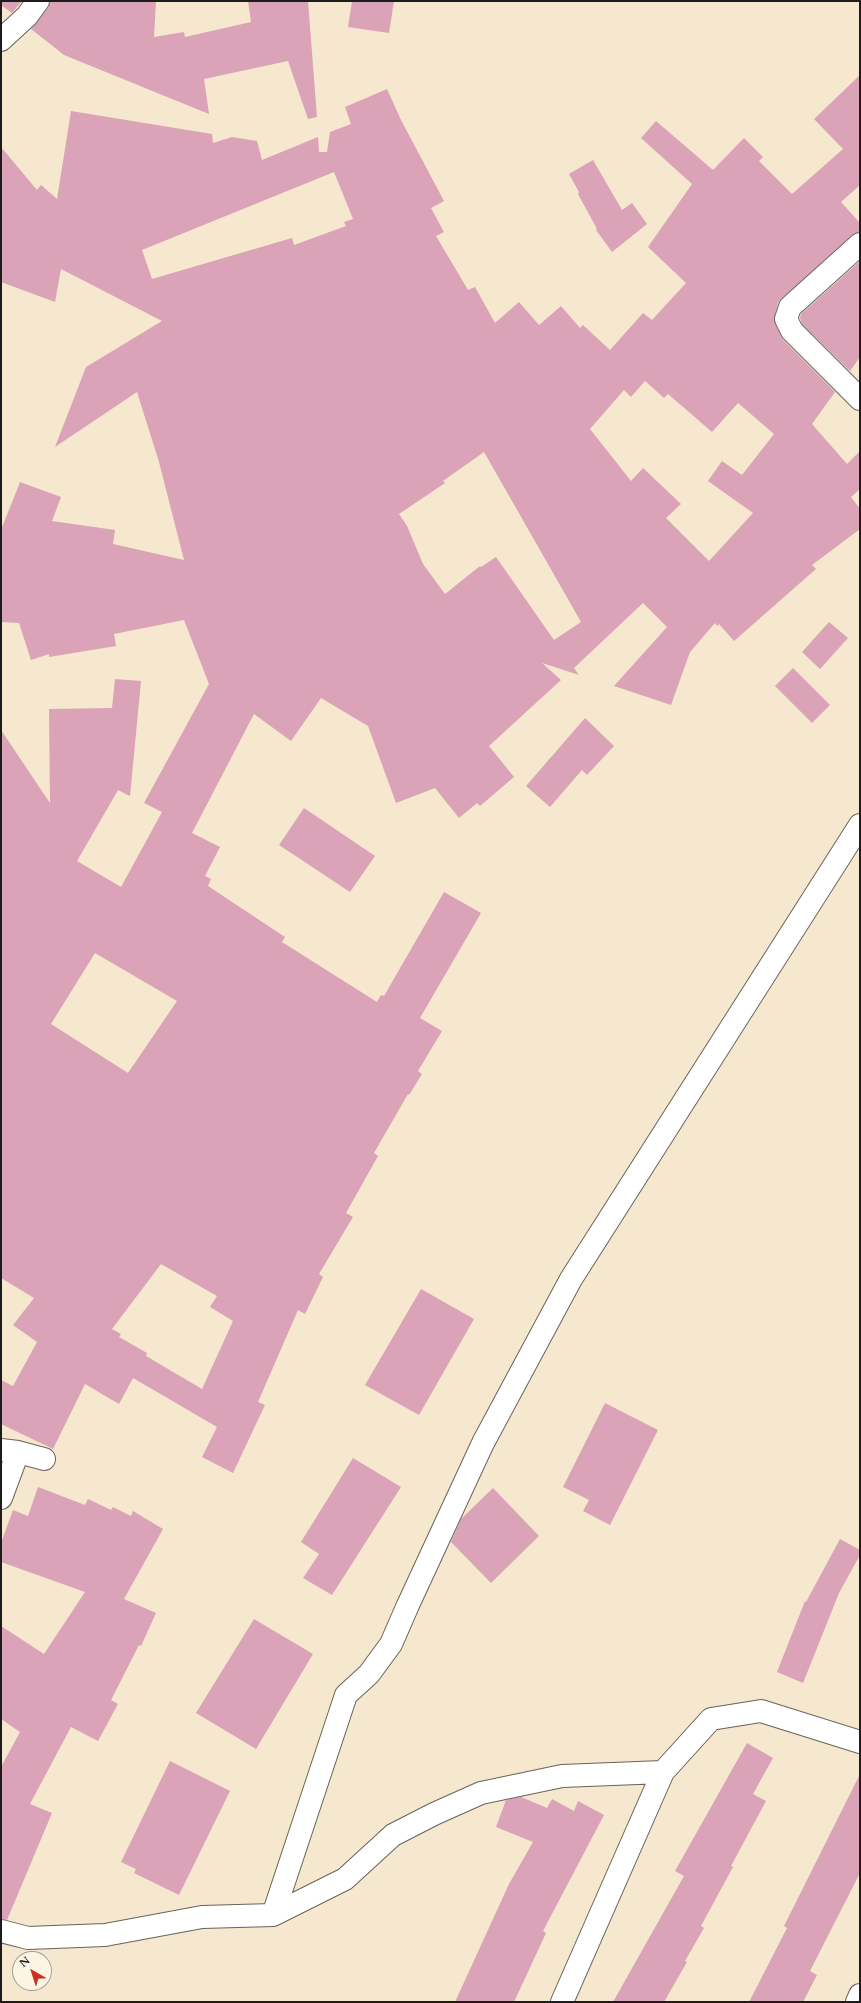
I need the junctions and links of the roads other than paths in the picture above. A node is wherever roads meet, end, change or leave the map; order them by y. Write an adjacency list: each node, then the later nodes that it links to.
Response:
1 (38, 1): 2 (street)
2 (1, 40)
3 (860, 244): 4 (street)
4 (860, 399)
5 (860, 825): 11 (street)
6 (9, 1451): 7 (street); 8 (street)
7 (44, 1459)
8 (1, 1498)
9 (860, 1742): 10 (street)
10 (663, 1772): 11 (street); 14 (street)
11 (273, 1915): 12 (street)
12 (1, 1931)
13 (860, 1994): 15 (street)
14 (562, 2002)
15 (856, 2002)

